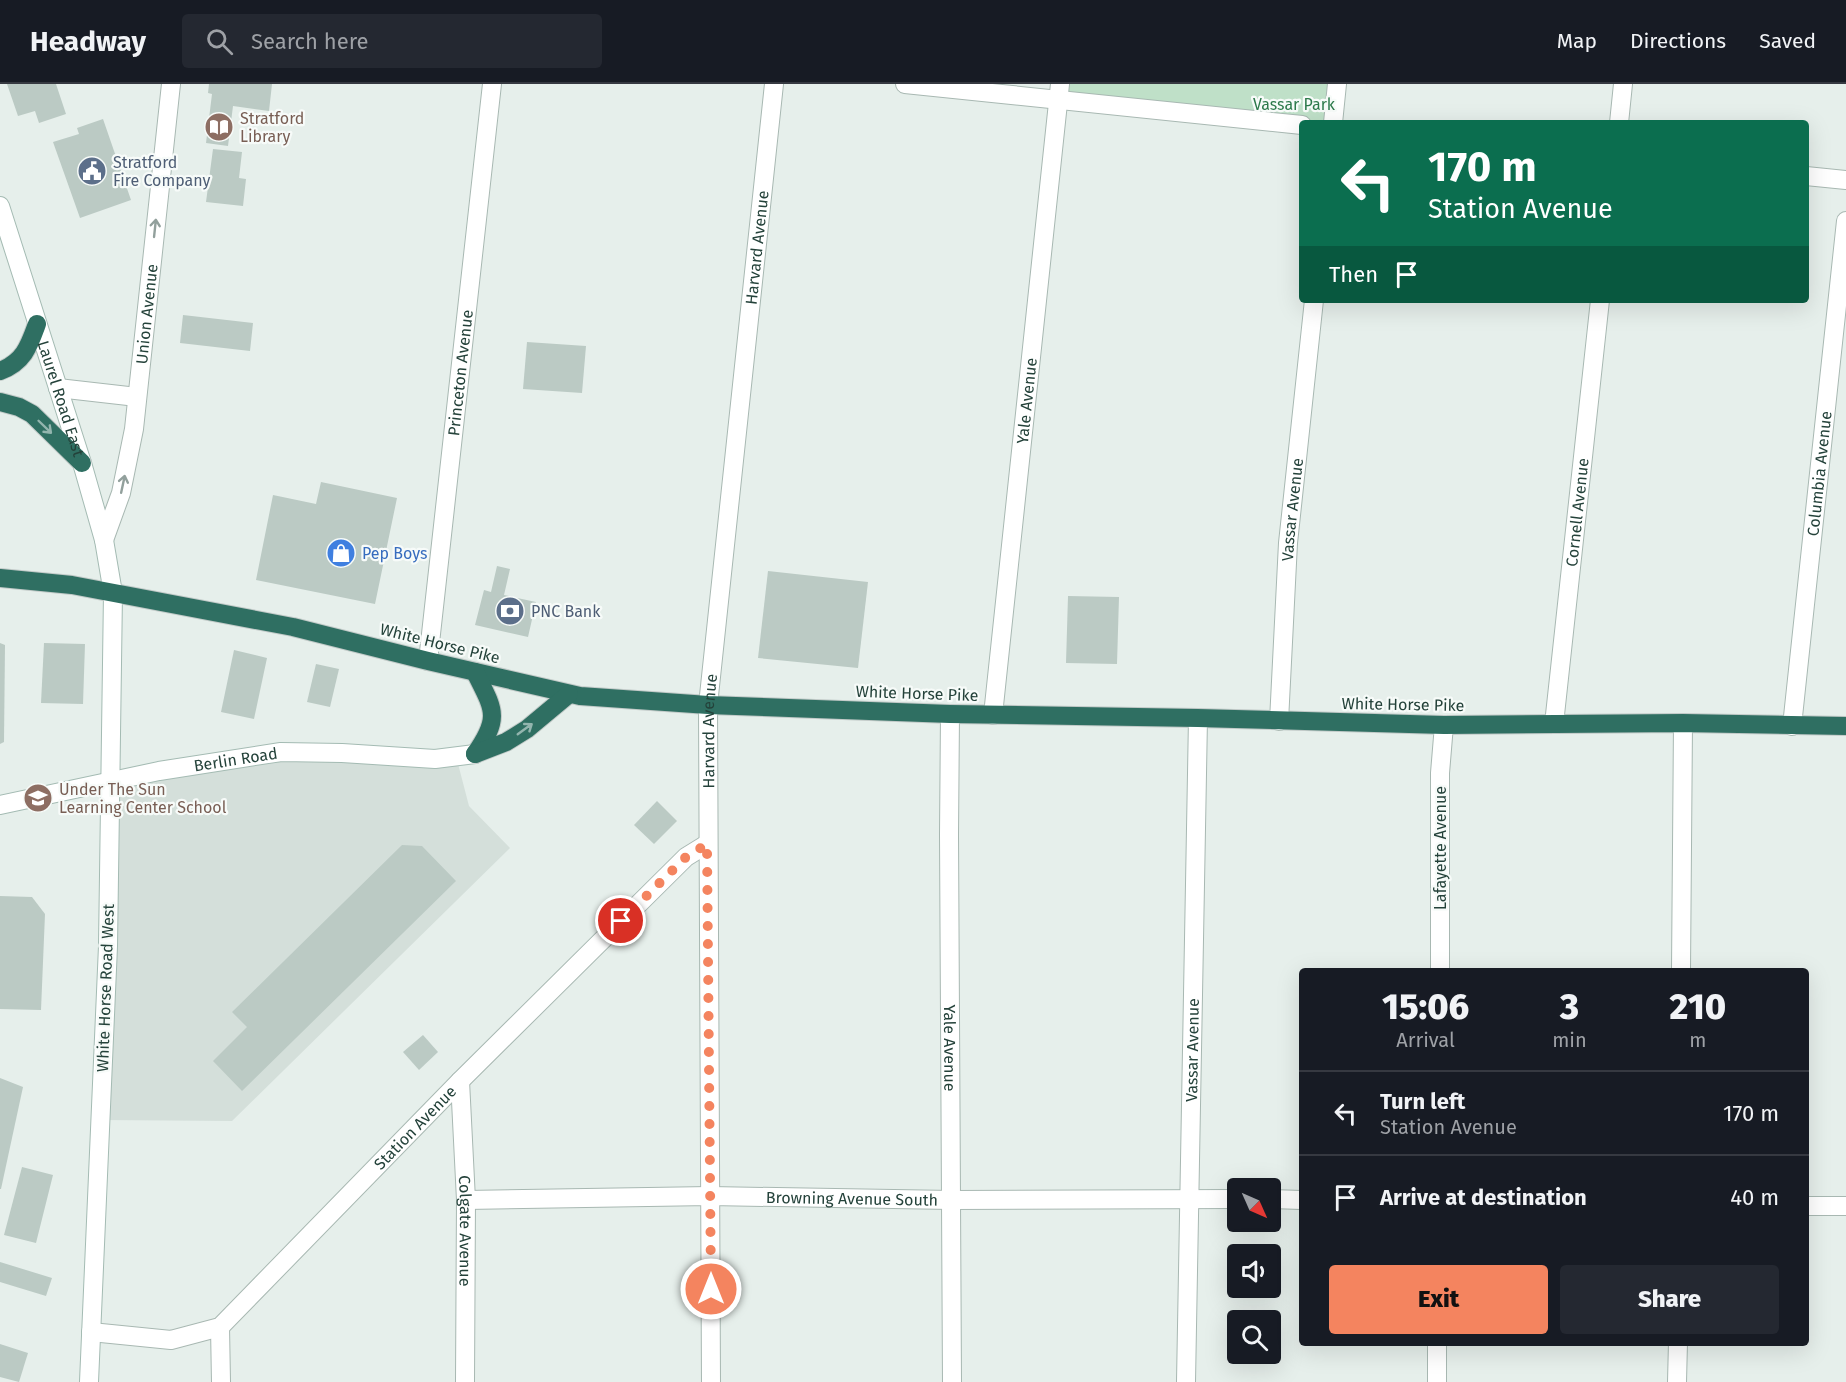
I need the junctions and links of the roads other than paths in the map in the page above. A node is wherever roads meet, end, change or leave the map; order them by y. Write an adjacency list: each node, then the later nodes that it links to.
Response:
1 (171, 84): 20 (street, Union Avenue, one-way to 1)
2 (492, 84): 26 (street, Princeton Avenue)
3 (774, 84): 29 (street, Harvard Avenue)
4 (905, 84): 7 (street)
5 (1337, 84): 8 (street)
6 (1623, 84): 9 (street)
7 (1059, 92): 10 (street); 31 (street, Yale Avenue)
8 (1333, 120)
9 (1619, 120)
10 (1299, 125)
11 (1809, 176): 12 (street)
12 (1846, 180)
13 (0, 206): 17 (street, Laurel Road East)
14 (1846, 221): 37 (street, Columbia Avenue)
15 (1314, 303): 33 (street, Vassar Avenue)
16 (1600, 303): 35 (street, Cornell Avenue)
17 (37, 324): 18 (highway); 19 (street, Laurel Road East)
18 (0, 371)
19 (58, 388): 20 (street); 22 (street, Laurel Road East)
20 (137, 397): 23 (street, Union Avenue, one-way to 20)
21 (0, 402): 22 (highway, one-way to 22)
22 (82, 463): 23 (street, Laurel Road East)
23 (104, 540): 25 (street, Laurel Road East)
24 (0, 578): 25 (highway, White Horse Pike)
25 (113, 593): 26 (highway, White Horse Pike); 40 (street, White Horse Road West)
26 (428, 661): 27 (highway, White Horse Pike)
27 (475, 672): 28 (highway, White Horse Pike); 39 (highway)
28 (569, 694): 29 (highway, White Horse Pike); 39 (highway, one-way to 28)
29 (708, 705): 30 (highway, White Horse Pike); 42 (street, Harvard Avenue)
30 (950, 714): 31 (highway, White Horse Pike); 51 (street, Yale Avenue)
31 (993, 715): 32 (highway, White Horse Pike)
32 (1198, 718): 33 (highway, White Horse Pike); 47 (street, Vassar Avenue)
33 (1279, 721): 36 (highway, White Horse Pike)
34 (1683, 723): 35 (highway, White Horse Pike); 37 (highway, White Horse Pike); 44 (street)
35 (1554, 724): 36 (highway, White Horse Pike)
36 (1444, 725): 43 (street, Lafayette Avenue)
37 (1792, 726): 38 (highway, White Horse Pike)
38 (1846, 726)
39 (475, 754): 40 (street, Berlin Road)
40 (110, 781): 41 (street, Berlin Road); 56 (street, White Horse Road West)
41 (0, 805)
42 (707, 844): 45 (street, Station Avenue); 46 (street, Harvard Avenue)
43 (1440, 968)
44 (1681, 968)
45 (460, 1081): 50 (street, Colgate Avenue); 55 (street, Station Avenue)
46 (710, 1196): 50 (street, Browning Avenue South); 51 (street, Browning Avenue South); 62 (street, Harvard Avenue)
47 (1188, 1199): 48 (street, Browning Avenue South); 51 (street, Browning Avenue South); 64 (street, Vassar Avenue)
48 (1227, 1199)
49 (1281, 1199): 52 (street)
50 (466, 1200): 61 (street, Colgate Avenue)
51 (952, 1200): 63 (street, Yale Avenue)
52 (1299, 1200)
53 (1809, 1206): 54 (street)
54 (1846, 1206)
55 (220, 1327): 56 (street); 60 (street)
56 (91, 1332): 59 (street, White Horse Road West)
57 (1437, 1346): 65 (street)
58 (1678, 1346): 66 (street)
59 (89, 1382)
60 (222, 1382)
61 (465, 1382)
62 (711, 1382)
63 (952, 1382)
64 (1186, 1382)
65 (1437, 1382)
66 (1677, 1382)

